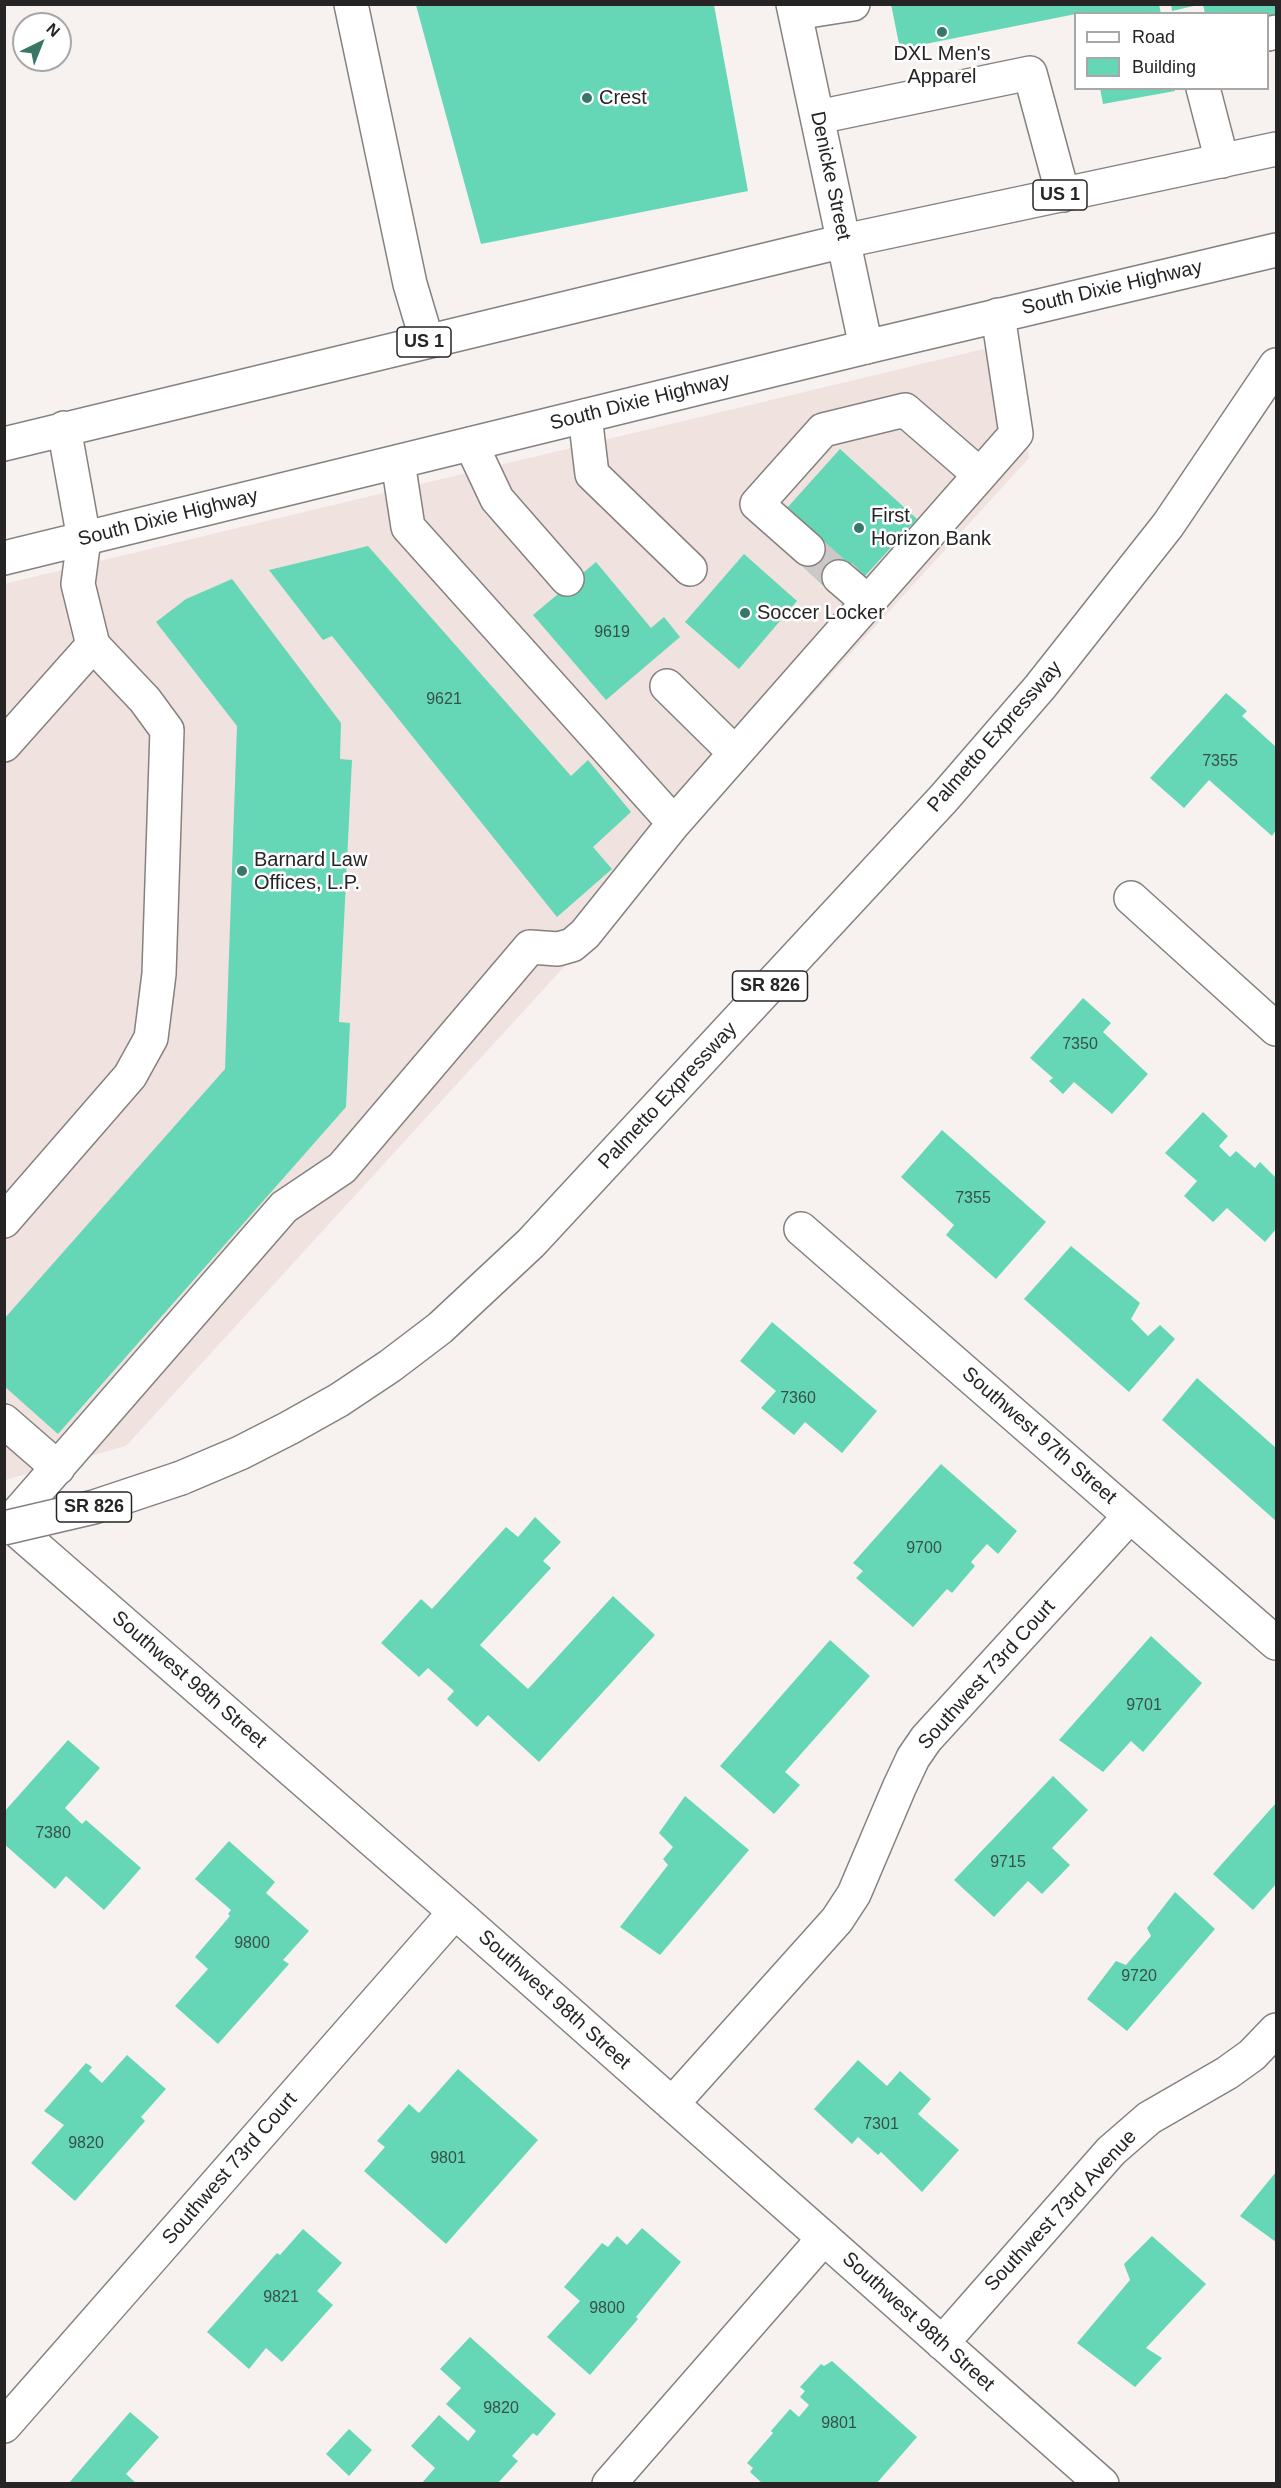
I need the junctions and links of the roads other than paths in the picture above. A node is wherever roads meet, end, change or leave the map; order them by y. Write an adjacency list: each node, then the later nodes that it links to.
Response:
1 (351, 4): 12 (main road)
2 (853, 4): 3 (main road)
3 (794, 9): 5 (main road, Denicke Street)
4 (1204, 90): 7 (main road)
5 (818, 117): 8 (main road); 9 (main road, Denicke Street)
6 (1276, 149): 7 (main road, US 1)
7 (1222, 161): 8 (main road, US 1)
8 (1063, 195): 9 (main road, US 1)
9 (844, 242): 12 (main road, US 1); 13 (main road, Denicke Street)
10 (1276, 250): 11 (main road, South Dixie Highway)
11 (998, 315): 13 (main road, South Dixie Highway); 20 (main road)
12 (427, 341): 16 (main road, US 1)
13 (866, 347): 15 (main road, South Dixie Highway)
14 (1270, 376): 40 (main road, Palmetto Expressway / SR 826, bridge)
15 (585, 416): 18 (main road, South Dixie Highway); 24 (main road)
16 (64, 428): 17 (main road, US 1); 21 (main road)
17 (4, 444)
18 (471, 444): 19 (main road, South Dixie Highway); 26 (main road)
19 (398, 462): 21 (main road, South Dixie Highway); 32 (main road)
20 (980, 475): 22 (main road); 27 (main road)
21 (84, 539): 23 (main road, South Dixie Highway); 28 (main road)
22 (808, 549)
23 (4, 558)
24 (690, 568)
25 (840, 577): 27 (main road)
26 (567, 579)
27 (868, 602): 31 (main road)
28 (93, 645): 30 (main road); 35 (main road)
29 (667, 686): 31 (main road)
30 (4, 745)
31 (735, 753): 32 (main road)
32 (674, 823): 38 (main road)
33 (1131, 898): 34 (main road)
34 (1276, 1029)
35 (4, 1221)
36 (801, 1229): 39 (main road, Southwest 97th Street)
37 (4, 1421): 38 (main road)
38 (58, 1468): 40 (main road)
39 (1130, 1515): 41 (main road, Southwest 97th Street); 44 (main road, Southwest 73rd Court)
40 (6, 1523): 42 (main road, Southwest 98th Street)
41 (1276, 1643)
42 (455, 1912): 44 (main road, Southwest 98th Street); 47 (main road, Southwest 73rd Court)
43 (1276, 2030): 46 (main road, Southwest 73rd Avenue)
44 (672, 2104): 45 (main road, Southwest 98th Street)
45 (824, 2238): 46 (main road, Southwest 98th Street); 48 (main road)
46 (942, 2343): 49 (main road, Southwest 98th Street)
47 (4, 2426)
48 (609, 2484)
49 (1102, 2484)

